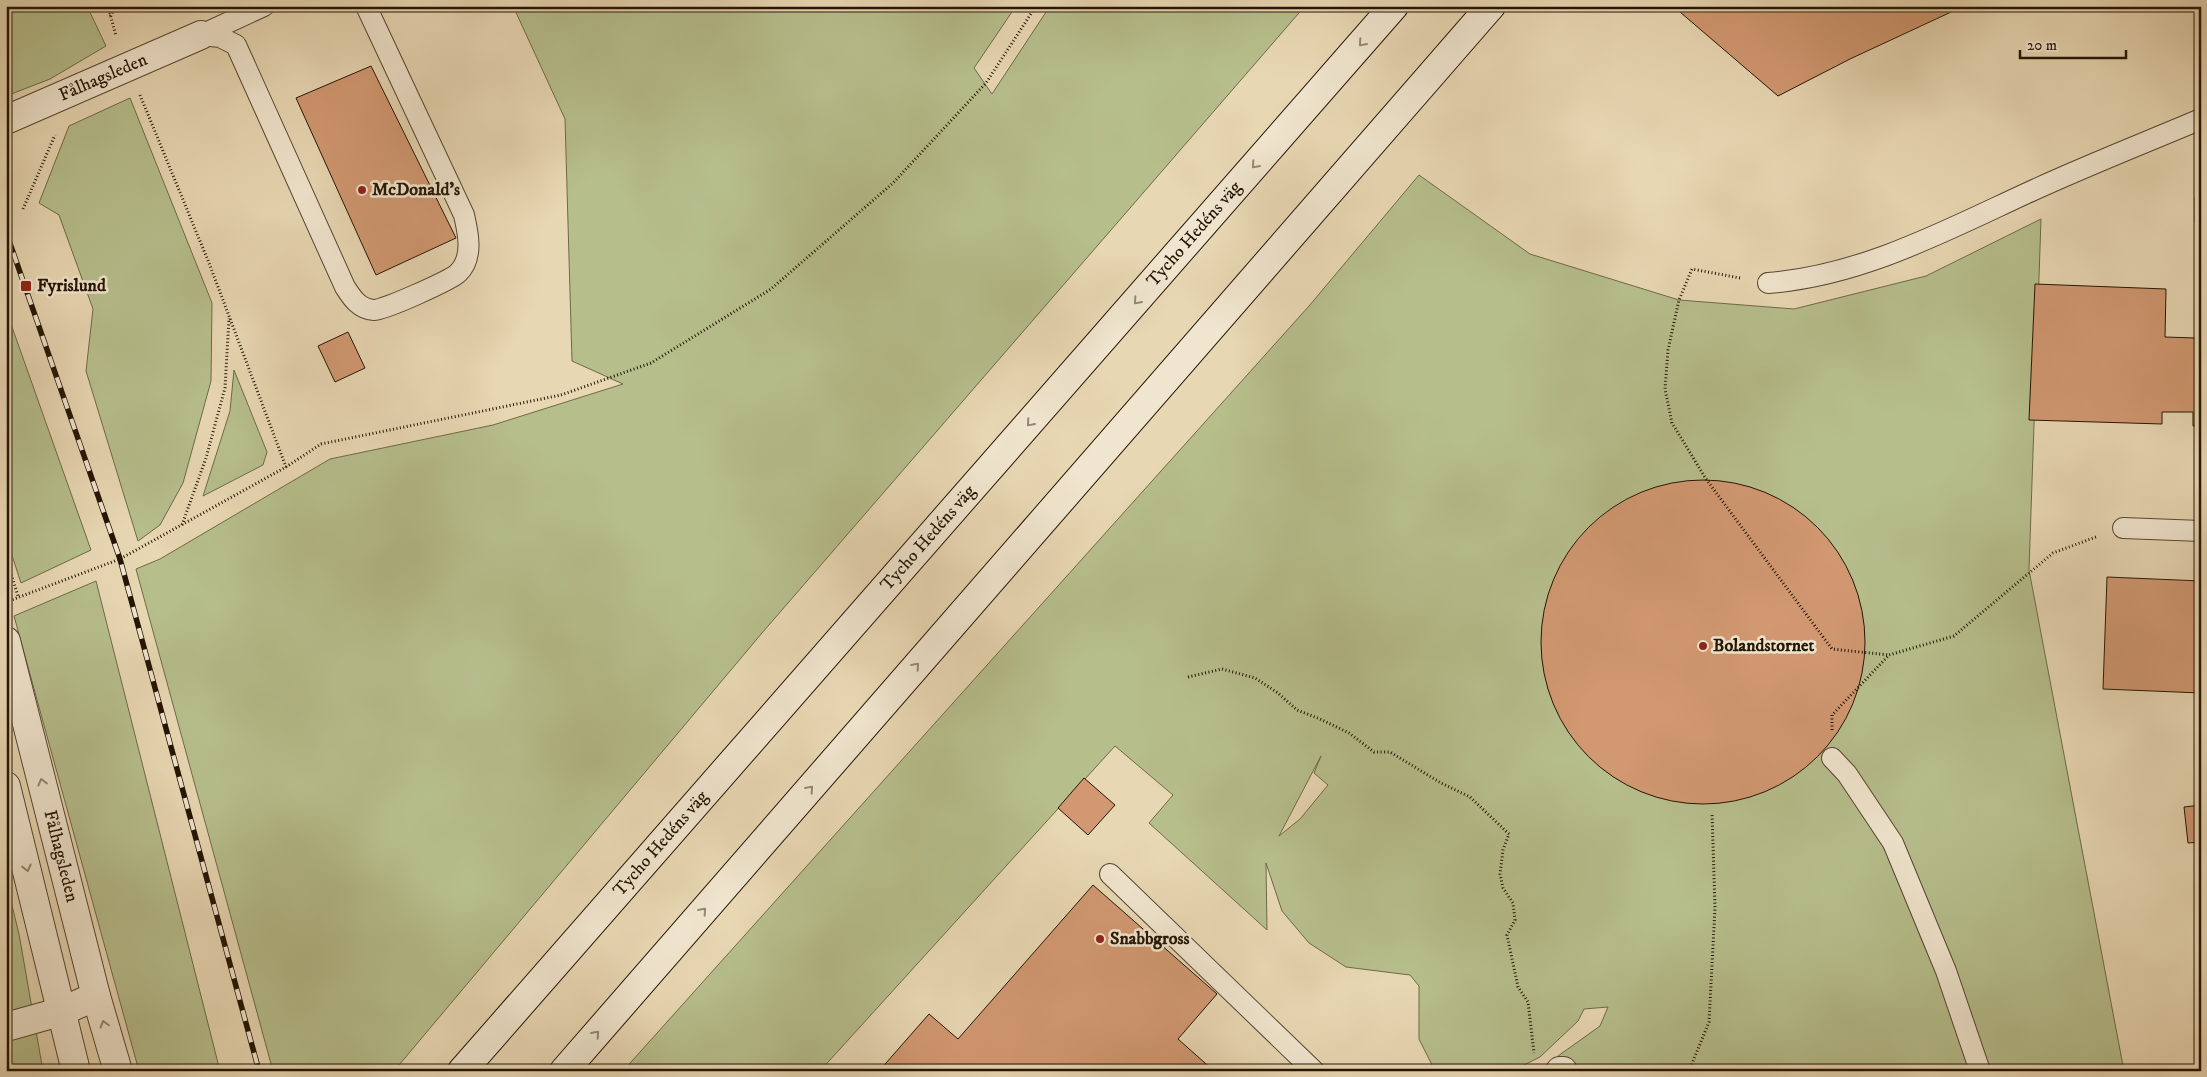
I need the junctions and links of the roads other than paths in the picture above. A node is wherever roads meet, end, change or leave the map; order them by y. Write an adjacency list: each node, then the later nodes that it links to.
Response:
1 (264, 6): 5 (lane)
2 (366, 6): 5 (lane)
3 (1394, 6): 20 (main road, Tycho Hedéns väg, one-way to 20)
4 (1491, 6): 21 (main road, one-way to 4)
5 (201, 35): 7 (main road, Fålhagsleden)
6 (2201, 119): 8 (lane)
7 (6, 120)
8 (1768, 283)
9 (2123, 528): 10 (lane)
10 (2201, 531)
11 (6, 641): 15 (main road, Fålhagsleden, one-way to 11)
12 (1832, 758): 23 (lane)
13 (6, 786): 16 (main road, Fålhagsleden, one-way to 16)
14 (1110, 874): 22 (lane)
15 (96, 996): 16 (main road); 19 (main road, Fålhagsleden, one-way to 15)
16 (62, 1012): 17 (main road); 18 (main road, Fålhagsleden)
17 (6, 1027)
18 (76, 1071)
19 (118, 1071)
20 (462, 1071)
21 (564, 1071)
22 (1314, 1071)
23 (1980, 1071)

